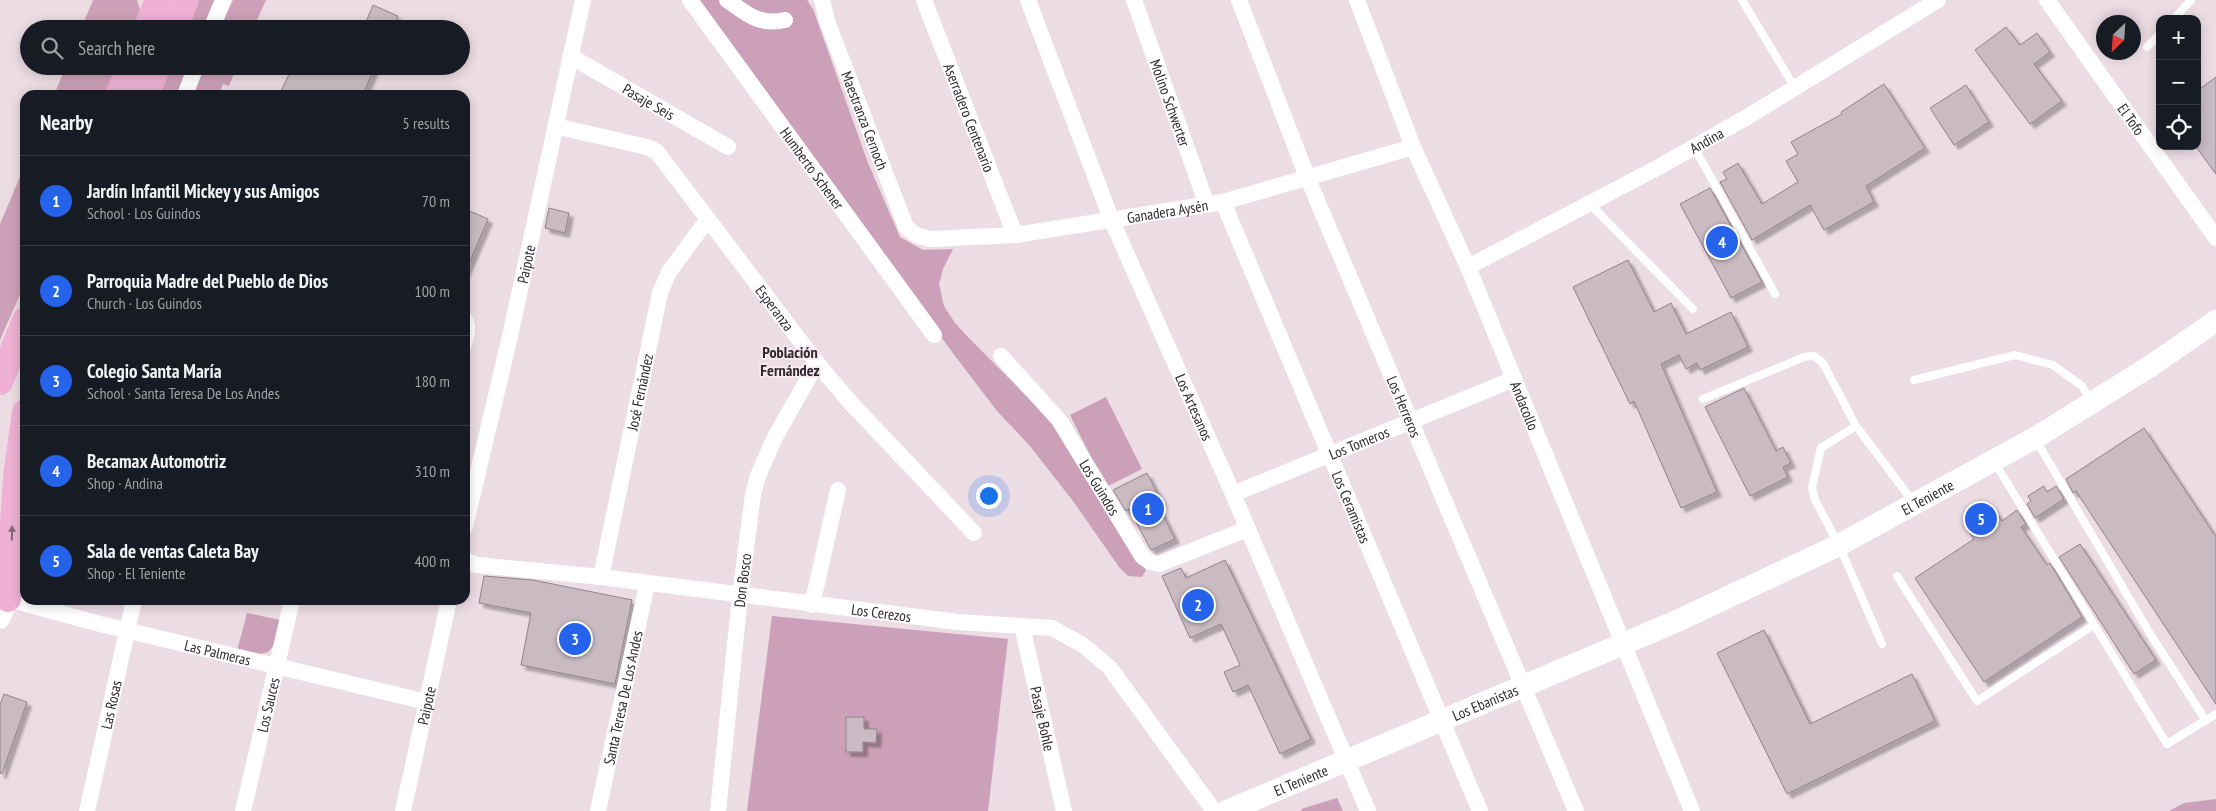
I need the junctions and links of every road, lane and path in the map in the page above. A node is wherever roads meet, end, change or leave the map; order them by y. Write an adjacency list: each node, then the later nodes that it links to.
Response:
1 (158, 0): 18 (highway)
2 (186, 0): 19 (highway)
3 (223, 0): 20 (street)
4 (583, 0): 24 (street, Paipote)
5 (690, 0): 51 (street, Humberto Schener)
6 (727, 0): 21 (street)
7 (822, 0): 41 (street, Maestranza Cernoch)
8 (924, 0): 42 (street, Aserradero Centenario)
9 (1028, 0): 40 (street, Los Artesanos)
10 (1134, 0): 38 (street, Molino Schwerter)
11 (1239, 0): 36 (street, Los Herreros)
12 (1357, 0): 34 (street, Andacollo)
13 (1742, 0): 28 (lane)
14 (1938, 0): 28 (street, Andina)
15 (2047, 0): 43 (street, El Tofo)
16 (2191, 0): 17 (lane)
17 (2178, 15)
18 (150, 20)
19 (178, 20)
20 (215, 20)
21 (785, 20)
22 (2156, 38): 23 (lane)
23 (2148, 47)
24 (570, 56): 32 (street, Paipote); 33 (street, Pasaje Seis)
25 (126, 75): 29 (highway)
26 (154, 75): 30 (highway)
27 (193, 75): 31 (street)
28 (1795, 88): 35 (street, Andina)
29 (120, 90)
30 (148, 90)
31 (187, 90)
32 (555, 126): 39 (street, Esperanza); 70 (street, Paipote)
33 (728, 147)
34 (1413, 147): 36 (street, Ganadera Aysén); 44 (street, Andacollo)
35 (1694, 147): 37 (street, Andina); 45 (lane)
36 (1308, 179): 38 (street, Ganadera Aysén); 60 (street, Los Herreros)
37 (1589, 203): 44 (street, Andina); 46 (lane)
38 (1215, 204): 40 (street, Ganadera Aysén); 64 (street, Los Ceramistas)
39 (708, 219): 53 (street, Esperanza); 77 (street, José Fernández)
40 (1112, 221): 42 (street, Ganadera Aysén); 68 (street, Los Artesanos)
41 (916, 235): 42 (street, Ganadera Aysén)
42 (1015, 235)
43 (2216, 238)
44 (1468, 268): 55 (street, Andacollo)
45 (1775, 294)
46 (1693, 309)
47 (470, 321): 50 (lane)
48 (2216, 321): 58 (main road, El Teniente)
49 (20, 330): 54 (highway)
50 (470, 333)
51 (934, 335)
52 (1001, 356): 71 (street, Los Guindos)
53 (817, 363): 72 (street, Esperanza); 79 (street, Don Bosco)
54 (3, 366)
55 (1514, 379): 60 (street, Los Tomeros); 88 (street, Andacollo)
56 (1914, 380): 58 (lane)
57 (1703, 399): 61 (lane)
58 (2092, 403): 62 (main road, El Teniente)
59 (20, 411): 66 (highway)
60 (1410, 422): 64 (street, Los Tomeros); 91 (street, Los Herreros)
61 (1856, 426): 69 (lane); 73 (lane)
62 (2036, 438): 65 (main road, El Teniente); 95 (lane)
63 (20, 448): 84 (highway, one-way to 63)
64 (1330, 455): 68 (street, Los Tomeros); 94 (street, Los Ceramistas)
65 (1994, 461): 69 (main road, El Teniente); 85 (lane)
66 (0, 463)
67 (838, 490): 83 (street)
68 (1233, 494): 71 (street, Los Artesanos)
69 (1915, 505): 73 (main road, El Teniente)
70 (470, 506)
71 (1247, 529): 96 (street, Los Artesanos)
72 (974, 532)
73 (1839, 546): 88 (main road, El Teniente); 89 (lane)
74 (470, 562): 77 (street, Los Cerezos)
75 (20, 572): 84 (street)
76 (1897, 576): 85 (lane)
77 (601, 577): 78 (street, Los Cerezos)
78 (646, 584): 79 (street, Los Cerezos); 100 (street, Santa Teresa De Los Andes)
79 (740, 596): 83 (street, Los Cerezos); 101 (street, Don Bosco)
80 (133, 605): 87 (street, Las Rosas)
81 (291, 605): 90 (street, Los Sauces)
82 (448, 605): 92 (street, Paipote)
83 (812, 605): 86 (street, Los Cerezos)
84 (4, 609): 87 (street, Las Palmeras)
85 (2094, 625): 95 (lane)
86 (1022, 626): 102 (street, Pasaje Bohle); 103 (street, Los Cerezos)
87 (127, 631): 90 (street, Las Palmeras); 97 (street, Las Rosas)
88 (1623, 644): 91 (main road, Los Ebanistas); 108 (street, Andacollo)
89 (1882, 644)
90 (277, 666): 92 (street, Las Palmeras); 98 (street, Los Sauces)
91 (1523, 686): 94 (main road, Los Ebanistas); 107 (street, Los Herreros)
92 (427, 702): 99 (street, Paipote)
93 (2216, 714): 95 (lane)
94 (1442, 720): 96 (main road, Los Ebanistas); 106 (street, Los Ceramistas)
95 (2206, 720)
96 (1346, 761): 104 (main road, El Teniente); 105 (street, Los Artesanos)
97 (87, 811)
98 (243, 811)
99 (402, 811)
100 (598, 811)
101 (718, 811)
102 (1064, 811)
103 (1214, 811)
104 (1227, 811)
105 (1368, 811)
106 (1480, 811)
107 (1576, 811)
108 (1692, 811)

